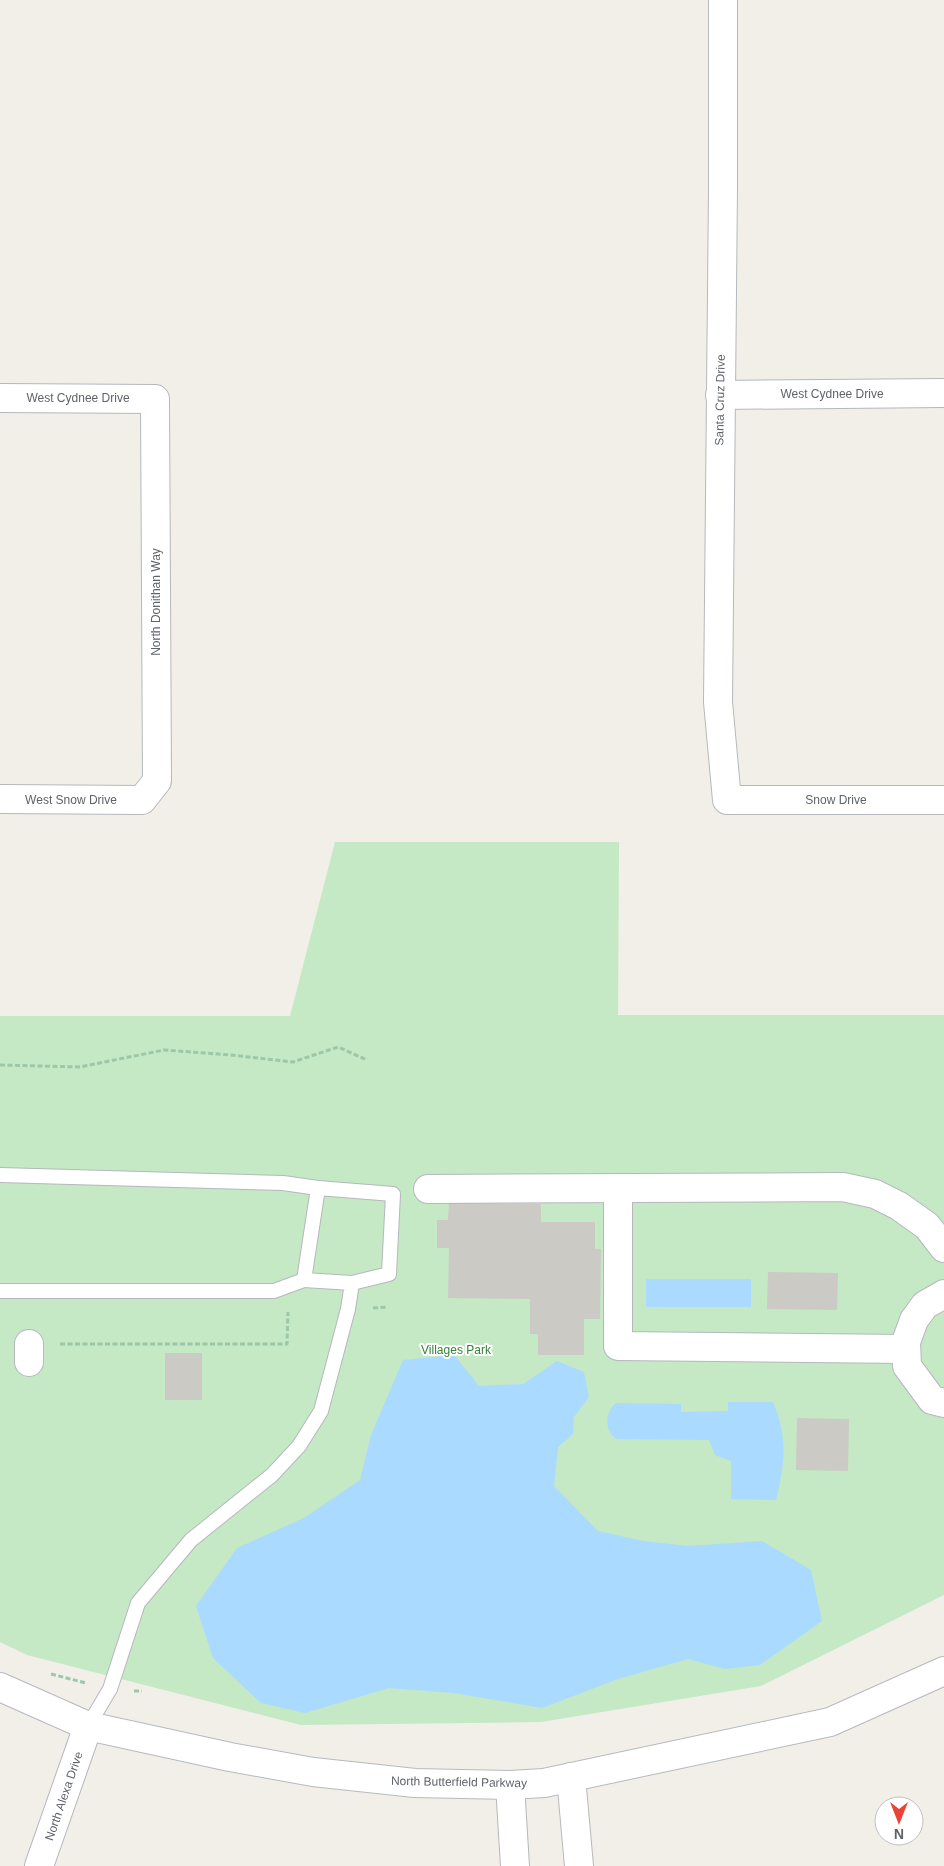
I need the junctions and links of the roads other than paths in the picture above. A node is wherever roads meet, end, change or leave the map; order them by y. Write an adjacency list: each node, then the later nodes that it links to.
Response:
1 (723, 0): 3 (street, Santa Cruz Drive)
2 (944, 394): 3 (street, West Cydnee Drive)
3 (720, 395): 8 (street, Santa Cruz Drive)
4 (0, 398): 5 (street, West Cydnee Drive)
5 (155, 399): 7 (street, North Donithan Way)
6 (0, 799): 7 (street, West Snow Drive)
7 (142, 800)
8 (727, 800): 9 (street, Snow Drive)
9 (944, 800)
10 (0, 1175): 11 (lane)
11 (318, 1188): 15 (lane); 16 (lane)
12 (618, 1188): 13 (street); 14 (street); 19 (street)
13 (428, 1189)
14 (944, 1248)
15 (304, 1280): 16 (lane); 17 (lane)
16 (352, 1283): 23 (lane)
17 (0, 1291)
18 (944, 1294): 19 (street)
19 (906, 1348): 20 (street)
20 (944, 1404)
21 (944, 1671): 24 (street, North Butterfield Parkway)
22 (0, 1687): 23 (street, North Butterfield Parkway)
23 (88, 1726): 25 (street, North Butterfield Parkway); 26 (street, North Alexa Drive)
24 (571, 1777): 25 (street, North Butterfield Parkway); 28 (street)
25 (510, 1785): 27 (street)
26 (39, 1866)
27 (515, 1866)
28 (578, 1866)

